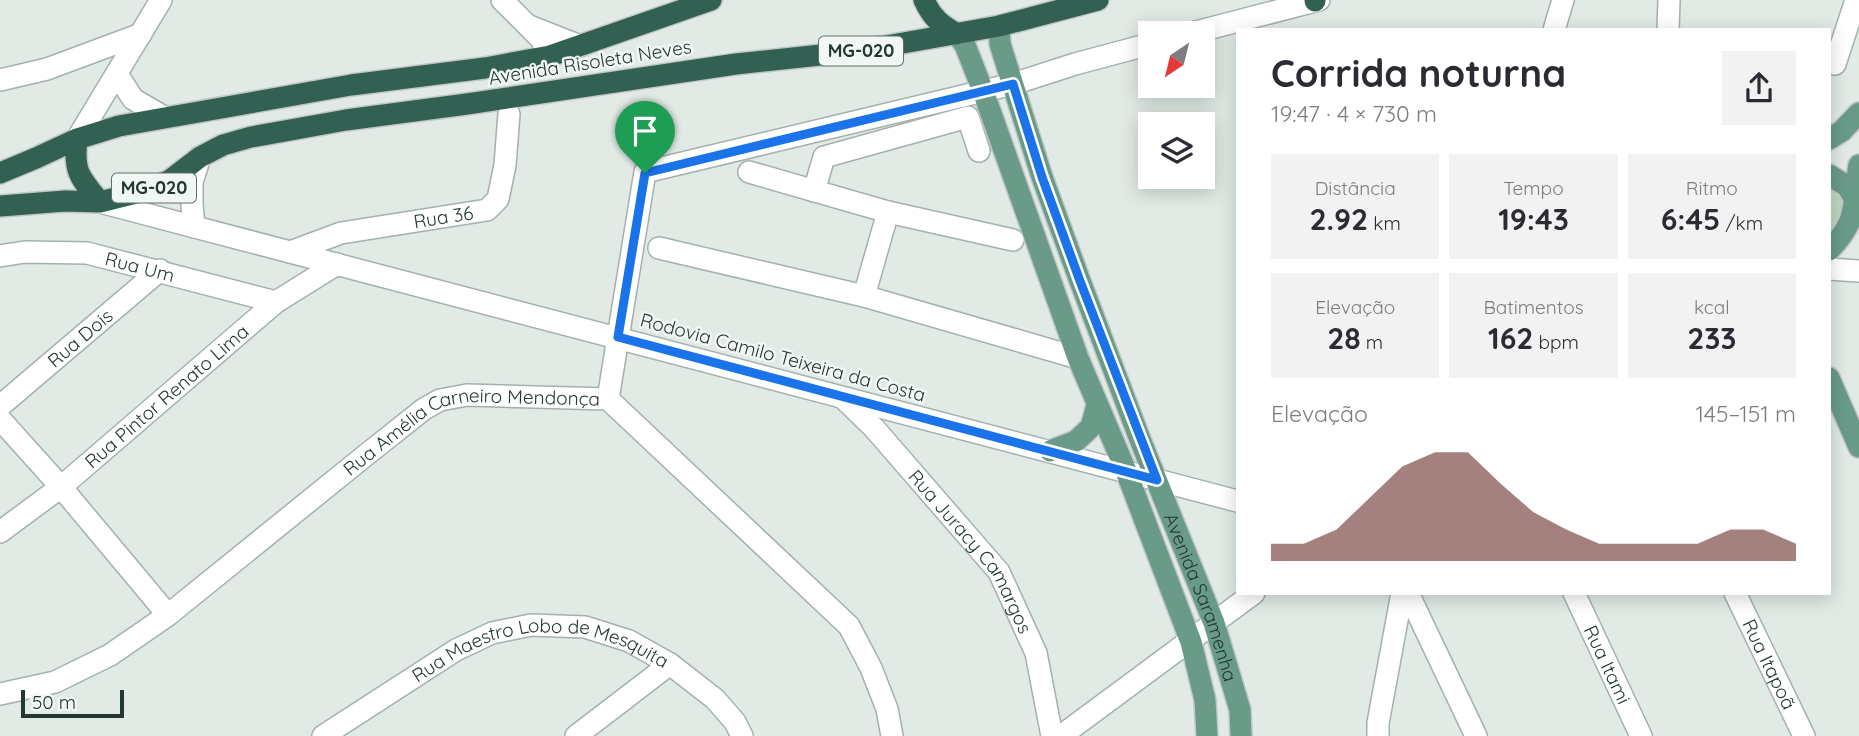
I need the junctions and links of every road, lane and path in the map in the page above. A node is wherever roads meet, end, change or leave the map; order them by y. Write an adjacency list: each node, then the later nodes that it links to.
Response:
1 (161, 0): 15 (street)
2 (502, 0): 10 (street)
3 (711, 0): 17 (highway, Avenida Risoleta Neves)
4 (924, 0): 16 (highway)
5 (1098, 0): 11 (highway, Avenida Risoleta Neves / MG-020)
6 (1316, 0): 12 (street)
7 (1563, 0): 13 (street)
8 (1669, 0): 14 (street)
9 (1856, 0): 20 (street)
10 (527, 25): 17 (street); 19 (street)
11 (999, 26): 16 (highway, Avenida Risoleta Neves / MG-020); 23 (main road, Avenida Saramenha)
12 (1215, 27)
13 (1556, 28)
14 (1668, 28)
15 (141, 34): 21 (street); 22 (street)
16 (957, 34): 24 (main road, Avenida Saramenha); 31 (highway, Avenida Risoleta Neves / MG-020)
17 (580, 46): 19 (highway, Avenida Risoleta Neves)
18 (1138, 47): 23 (street)
19 (550, 56): 27 (highway, Avenida Risoleta Neves)
20 (1835, 64)
21 (117, 75): 27 (street); 29 (street)
22 (0, 80)
23 (1013, 84): 24 (street); 67 (main road, Avenida Saramenha)
24 (983, 91): 56 (street); 57 (main road, Avenida Saramenha)
25 (1859, 113): 28 (main road)
26 (509, 114): 42 (street, Rua 36)
27 (164, 117): 29 (highway, Avenida Risoleta Neves)
28 (1831, 138)
29 (77, 139): 34 (highway); 37 (highway)
30 (979, 151): 36 (street)
31 (201, 158): 37 (highway, Avenida Risoleta Neves / MG-020); 41 (street)
32 (1859, 165): 40 (main road)
33 (749, 172): 36 (street)
34 (0, 173)
35 (1831, 176): 40 (main road)
36 (814, 191): 39 (street)
37 (100, 202): 38 (highway, Rodovia Camilo Teixeira da Costa / MG-020); 41 (street, Rodovia Camilo Teixeira da Costa)
38 (0, 206)
39 (888, 212): 43 (street); 54 (street)
40 (1857, 218): 45 (main road)
41 (194, 228): 47 (street, Rodovia Camilo Teixeira da Costa)
42 (341, 233): 47 (street, Rua 36); 49 (street)
43 (1013, 240)
44 (659, 248): 54 (street)
45 (1831, 248)
46 (25, 252): 48 (street, Rua Um); 51 (street, Rua Um); 53 (street)
47 (290, 252): 49 (street, Rodovia Camilo Teixeira da Costa)
48 (0, 256)
49 (337, 264): 55 (street, Rua Pintor Renato Lima); 56 (street, Rodovia Camilo Teixeira da Costa)
50 (1831, 269): 52 (street)
51 (160, 270): 55 (street, Rua Um); 62 (street, Rua Dois)
52 (1859, 271)
53 (0, 274)
54 (864, 296): 57 (street)
55 (276, 302): 68 (street, Rua Pintor Renato Lima)
56 (618, 337): 59 (street, Rodovia Camilo Teixeira da Costa); 60 (street)
57 (1078, 358): 61 (main road, Avenida Saramenha)
58 (1831, 383): 64 (main road)
59 (841, 396): 65 (street, Rodovia Camilo Teixeira da Costa); 85 (street, Rua Juracy Camargos)
60 (608, 399): 76 (street, Rua Amélia Carneiro Mendonça); 84 (street, Rua Amélia Carneiro Mendonça)
61 (1097, 405): 65 (main road); 66 (main road, Avenida Saramenha)
62 (0, 406)
63 (0, 419): 68 (street)
64 (1859, 447)
65 (1050, 451): 66 (street, Rodovia Camilo Teixeira da Costa)
66 (1126, 471): 67 (street, Rodovia Camilo Teixeira da Costa); 78 (main road, Avenida Saramenha)
67 (1157, 480): 69 (street, Rodovia Camilo Teixeira da Costa); 77 (main road, Avenida Saramenha)
68 (61, 486): 70 (street, Rua Pintor Renato Lima); 76 (street)
69 (1235, 501)
70 (0, 532)
71 (1251, 595): 77 (street)
72 (1402, 595): 89 (street)
73 (1409, 595): 90 (street)
74 (1575, 595): 91 (street, Rua Itami)
75 (1736, 595): 92 (street, Rua Itapoã)
76 (168, 615): 80 (street, Rua Amélia Carneiro Mendonça)
77 (1214, 623): 78 (street); 88 (main road, Avenida Saramenha)
78 (1191, 642): 86 (street); 87 (main road, Avenida Saramenha)
79 (670, 664): 81 (street, Rua Maestro Lobo de Mesquita); 82 (street); 83 (street, Rua Maestro Lobo de Mesquita)
80 (0, 694)
81 (323, 736)
82 (576, 736)
83 (742, 736)
84 (892, 736)
85 (1052, 736)
86 (1061, 736)
87 (1207, 736)
88 (1241, 736)
89 (1378, 736)
90 (1476, 736)
91 (1641, 736)
92 (1804, 736)

